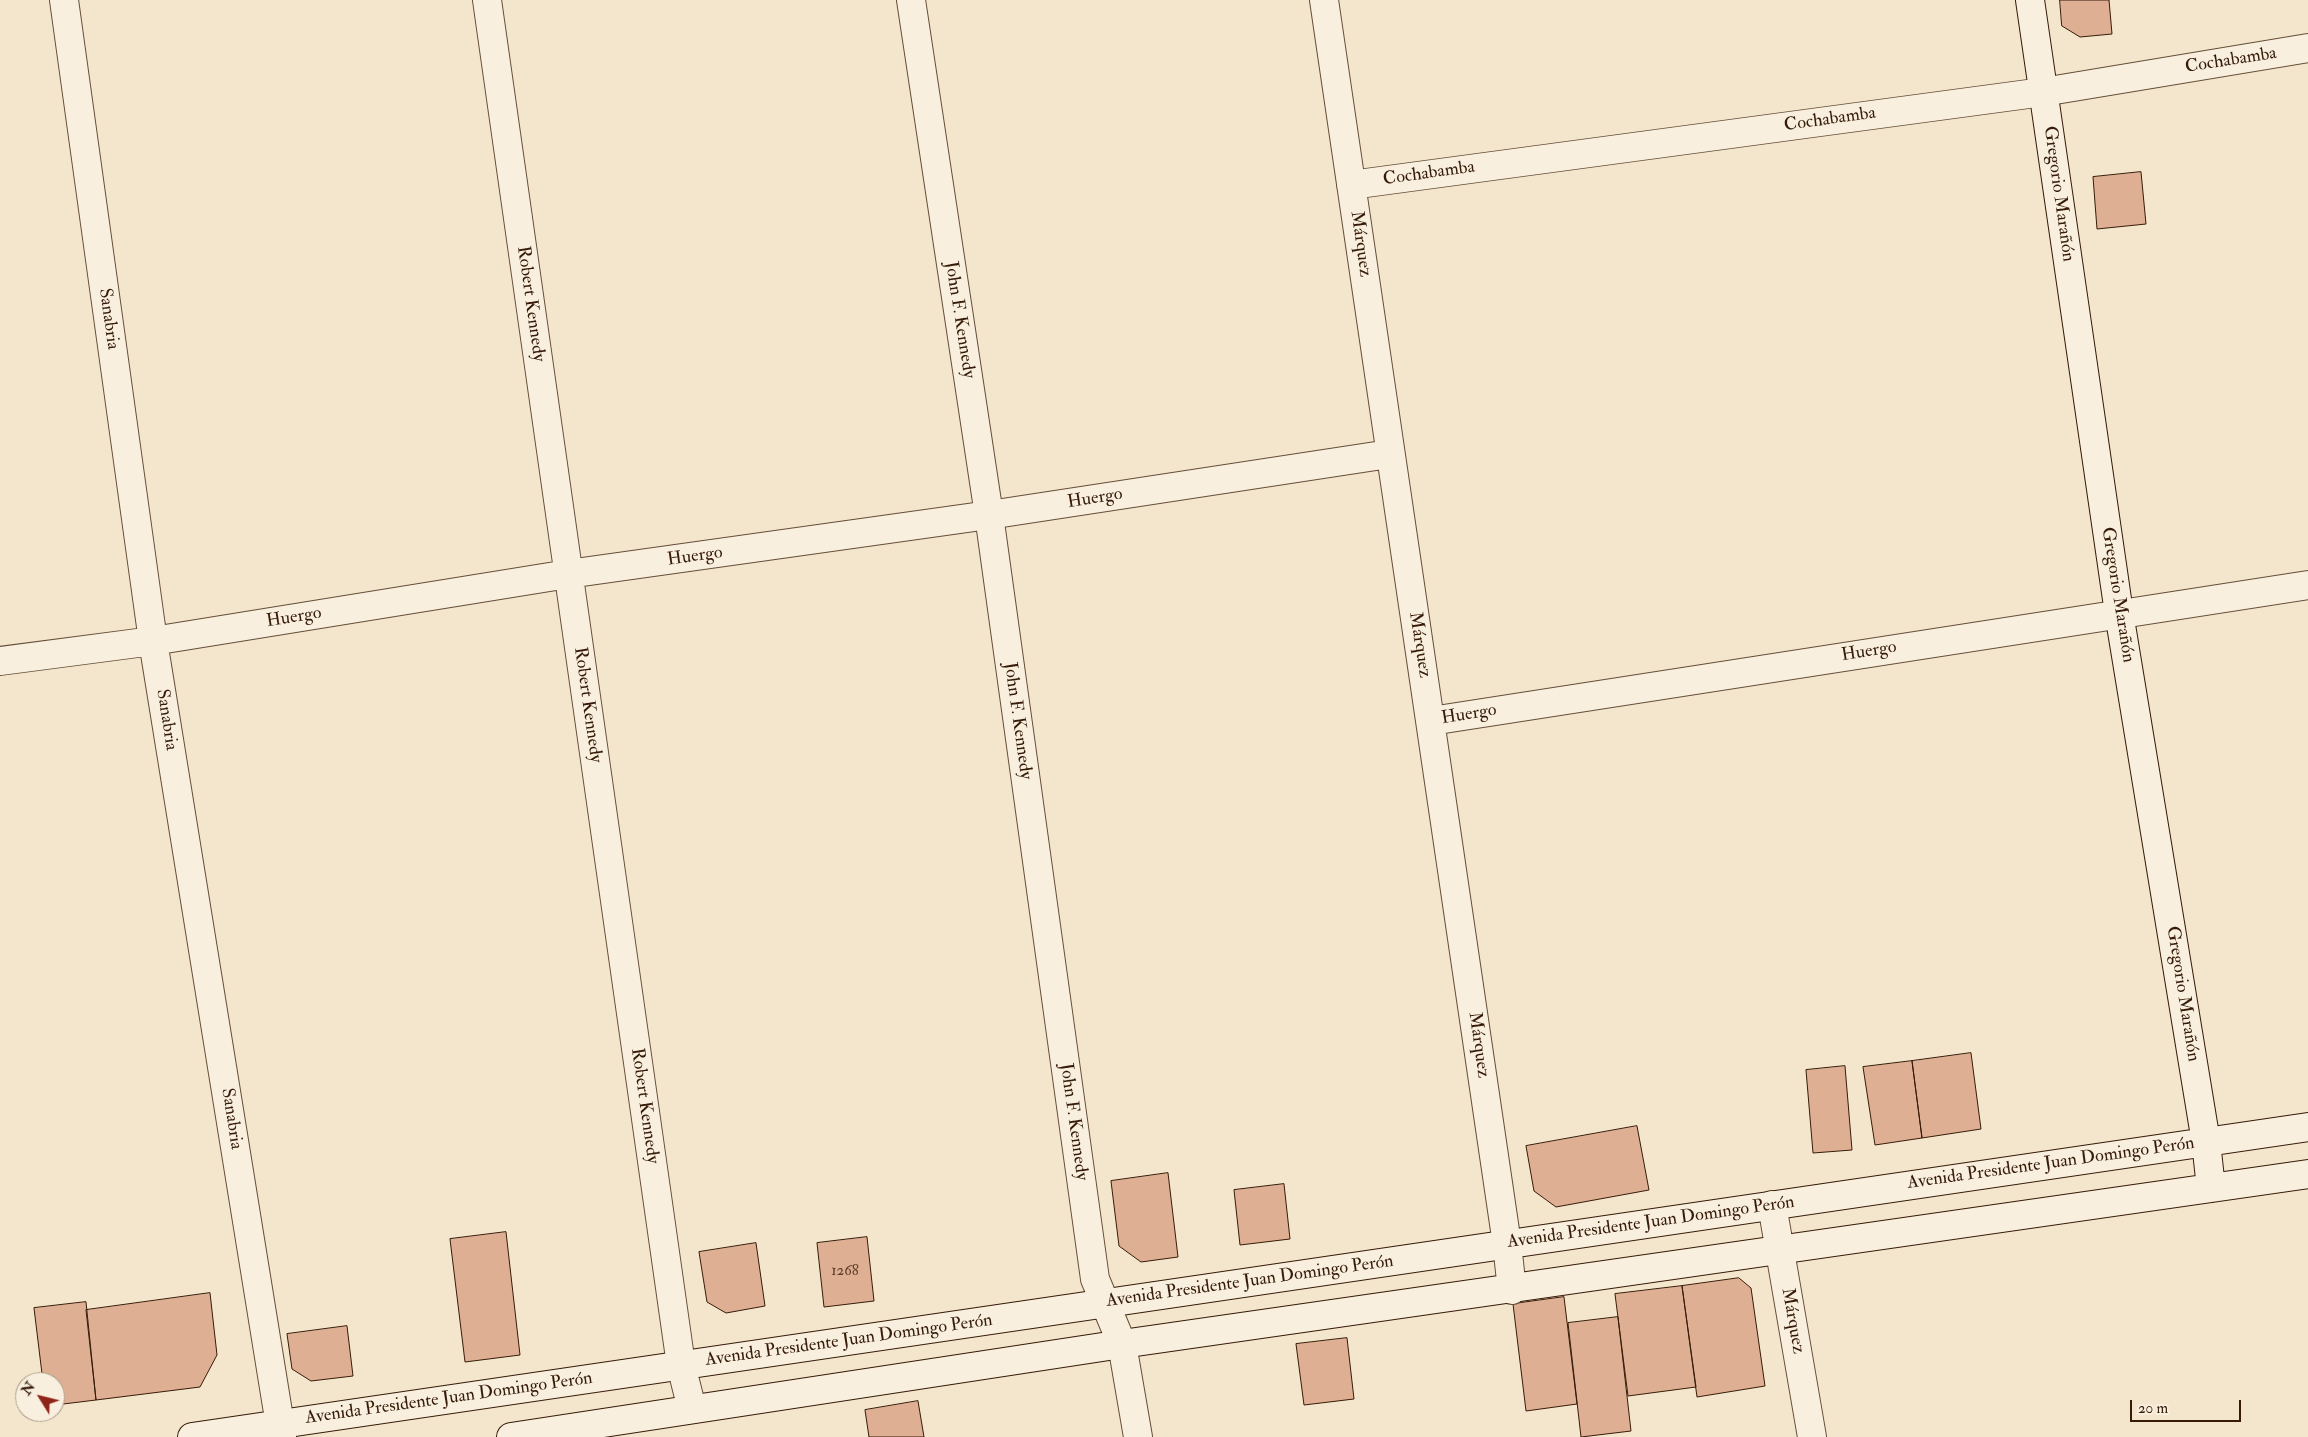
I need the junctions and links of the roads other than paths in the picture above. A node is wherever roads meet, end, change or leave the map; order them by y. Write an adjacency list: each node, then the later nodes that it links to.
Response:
1 (64, 0): 14 (street, Sanabria)
2 (488, 0): 11 (street, Robert Kennedy)
3 (911, 0): 10 (street, John F. Kennedy)
4 (1324, 0): 8 (street, Márquez)
5 (2030, 0): 7 (street, Gregorio Marañón)
6 (2308, 48): 7 (street, Cochabamba)
7 (2043, 92): 8 (street, Cochabamba); 13 (street, Gregorio Marañón)
8 (1351, 185): 9 (street, Márquez)
9 (1389, 454): 10 (street, Huergo); 16 (street, Márquez)
10 (989, 515): 11 (street, Huergo); 25 (street, John F. Kennedy)
11 (568, 574): 14 (street, Huergo); 27 (street, Robert Kennedy)
12 (2308, 585): 13 (street, Huergo)
13 (2119, 613): 16 (street, Huergo); 18 (street, Gregorio Marañón)
14 (153, 641): 15 (street, Huergo); 29 (street, Sanabria)
15 (0, 661)
16 (1431, 721): 22 (street, Márquez)
17 (2308, 1127): 18 (street, Avenida Presidente Juan Domingo Perón)
18 (2206, 1142): 20 (street, Gregorio Marañón); 21 (street, Avenida Presidente Juan Domingo Perón)
19 (2308, 1174): 20 (street)
20 (2211, 1188): 23 (street)
21 (1772, 1205): 22 (street, Avenida Presidente Juan Domingo Perón); 23 (street, Márquez)
22 (1507, 1244): 24 (street, Márquez); 25 (street, Avenida Presidente Juan Domingo Perón)
23 (1780, 1251): 24 (street); 33 (street, Márquez)
24 (1512, 1290): 26 (street)
25 (1106, 1303): 26 (street, John F. Kennedy); 27 (street, Avenida Presidente Juan Domingo Perón)
26 (1122, 1344): 28 (street); 32 (street, John F. Kennedy)
27 (681, 1365): 28 (street, Robert Kennedy); 29 (street, Avenida Presidente Juan Domingo Perón)
28 (692, 1409): 31 (street)
29 (281, 1430): 30 (street, Avenida Presidente Juan Domingo Perón)
30 (192, 1437)
31 (511, 1437)
32 (1138, 1437)
33 (1812, 1437)

